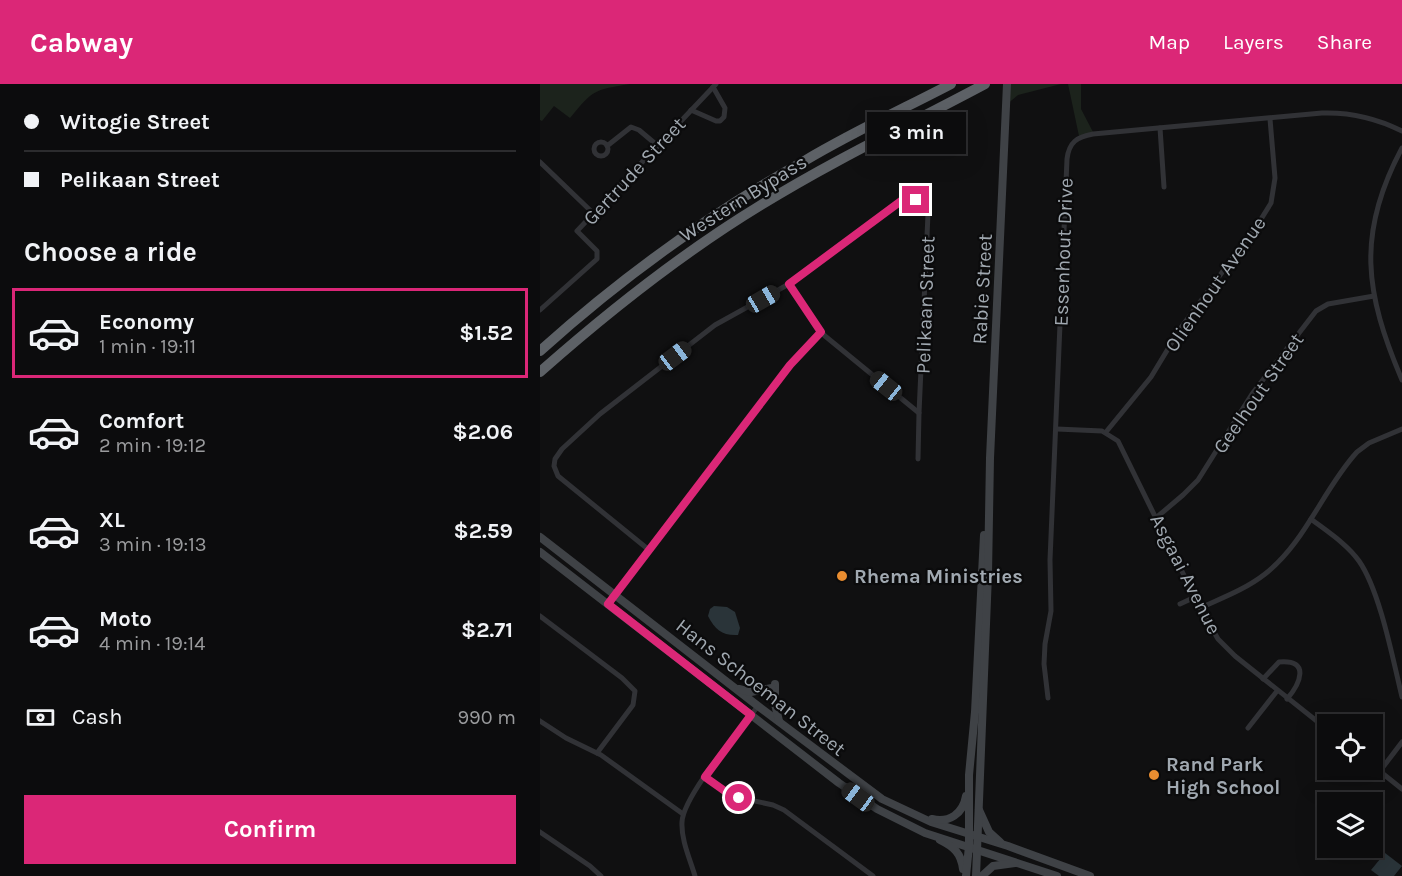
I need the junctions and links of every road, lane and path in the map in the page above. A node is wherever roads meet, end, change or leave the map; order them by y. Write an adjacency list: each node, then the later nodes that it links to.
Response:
1 (951, 84): 19 (highway, Western Bypass)
2 (985, 84): 21 (highway, Western Bypass)
3 (1007, 84): 28 (main road, Rabie Street)
4 (715, 85): 5 (street, Gertrude Street); 5 (street, Gertrude Street)
5 (691, 110): 10 (street, Gertrude Street)
6 (1270, 118): 7 (street, Essenhout Drive); 8 (street, Essenhout Drive); 26 (street, Olienhout Avenue)
7 (1160, 128): 13 (street); 24 (street, Essenhout Drive)
8 (1402, 131)
9 (608, 146): 10 (street)
10 (658, 146): 14 (street, Gertrude Street)
11 (1402, 148): 16 (street)
12 (540, 162): 14 (street)
13 (1164, 187)
14 (594, 214): 17 (street, Gertrude Street)
15 (789, 284): 18 (street); 23 (street, Pelikaan Street); 32 (street, Pelikaan Street)
16 (1374, 296): 20 (street); 29 (street, Geelhout Street)
17 (540, 310)
18 (821, 332): 23 (street); 32 (street)
19 (540, 351)
20 (1399, 365): 22 (street)
21 (540, 372)
22 (1402, 380)
23 (919, 413): 27 (street, Pelikaan Street)
24 (1057, 429): 26 (street); 44 (street, Essenhout Drive)
25 (1402, 429): 30 (street)
26 (1106, 432): 29 (street, Asgaai Avenue)
27 (918, 459)
28 (989, 495): 56 (main road, Rabie Street); 59 (main road, Rabie Street)
29 (1157, 517): 35 (street, Asgaai Avenue)
30 (1311, 519): 38 (street); 43 (street)
31 (540, 537): 34 (main road, Hans Schoeman Street)
32 (649, 550): 34 (street)
33 (540, 552): 36 (main road, Hans Schoeman Street)
34 (614, 595): 36 (street); 41 (main road, Hans Schoeman Street)
35 (1195, 597): 37 (street); 38 (street, Asgaai Avenue)
36 (608, 604): 47 (main road, Hans Schoeman Street)
37 (1180, 604)
38 (1200, 608): 40 (street, Asgaai Avenue)
39 (540, 616): 53 (street)
40 (1263, 679): 42 (street, Asgaai Avenue); 45 (street)
41 (732, 686): 46 (main road, Hans Schoeman Street); 49 (main road)
42 (1277, 691): 45 (street, Asgaai Avenue); 51 (street)
43 (1402, 697)
44 (1048, 698)
45 (1287, 699): 50 (street, Asgaai Avenue)
46 (758, 706): 47 (street); 49 (main road, Hans Schoeman Street)
47 (751, 715): 57 (street); 63 (main road, Hans Schoeman Street)
48 (540, 721): 53 (street)
49 (779, 722): 60 (main road, Hans Schoeman Street)
50 (1317, 722)
51 (1248, 728)
52 (1402, 742): 54 (street)
53 (597, 753): 61 (street)
54 (1383, 767)
55 (1383, 773): 58 (street)
56 (969, 775): 60 (main road); 64 (main road, Rabie Street)
57 (705, 777): 61 (street); 71 (street)
58 (1402, 789)
59 (978, 808): 65 (main road, Rabie Street); 66 (main road)
60 (907, 813): 64 (main road, Hans Schoeman Street)
61 (683, 814): 70 (street)
62 (540, 832): 69 (street)
63 (926, 832): 67 (main road, Hans Schoeman Street); 72 (main road)
64 (969, 834): 65 (main road, Hans Schoeman Street); 67 (main road, Rabie Street)
65 (977, 837): 66 (main road, Hans Schoeman Street); 67 (main road, Rabie Street)
66 (1008, 846): 76 (main road, Hans Schoeman Street)
67 (973, 847): 68 (main road, Hans Schoeman Street); 72 (main road); 73 (main road)
68 (1020, 863): 74 (main road); 75 (main road, Hans Schoeman Street)
69 (601, 876)
70 (694, 876)
71 (873, 876)
72 (965, 876)
73 (976, 876)
74 (982, 876)
75 (1057, 876)
76 (1090, 876)

